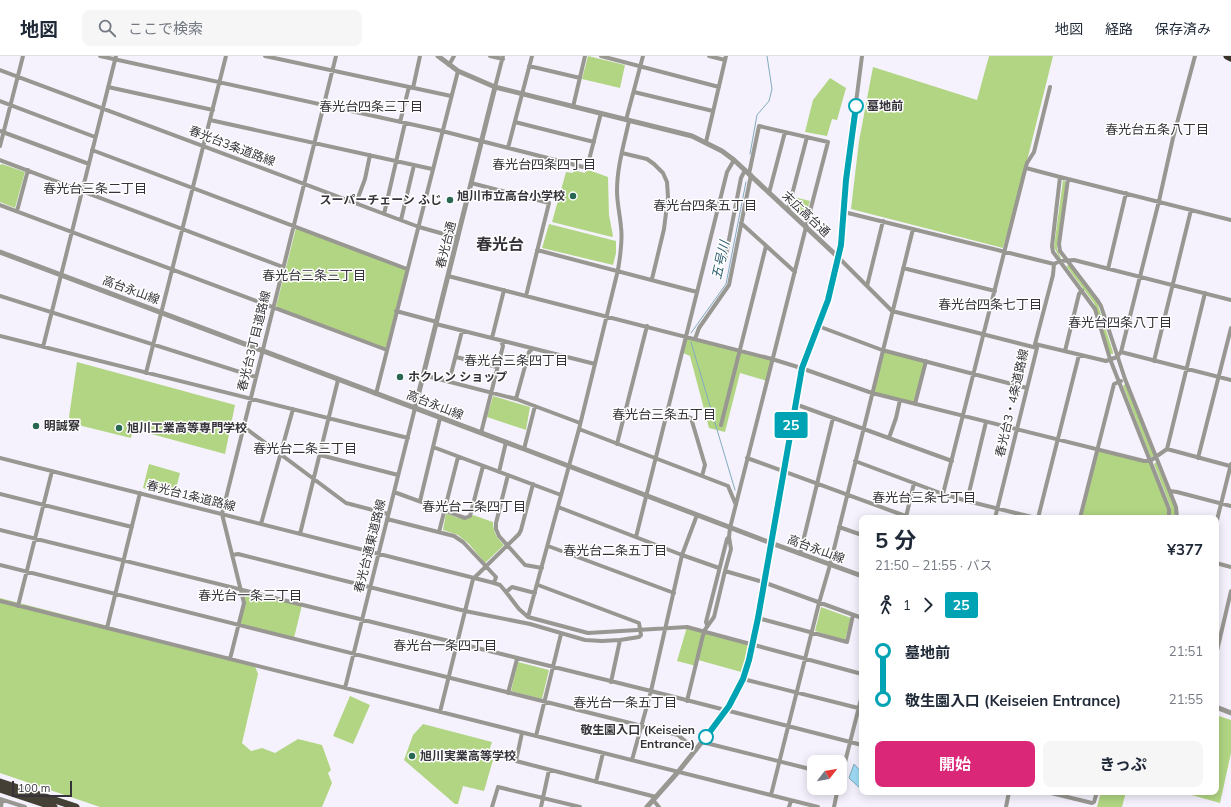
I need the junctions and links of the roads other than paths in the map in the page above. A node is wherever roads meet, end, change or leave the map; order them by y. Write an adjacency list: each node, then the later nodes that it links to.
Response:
1 (23, 56): 29 (street)
2 (100, 56): 18 (street)
3 (226, 56): 31 (street)
4 (265, 56): 27 (street)
5 (336, 56): 27 (street, 春光台3丁目道路線)
6 (420, 56): 33 (street)
7 (438, 56): 23 (street, 末広高台通)
8 (454, 56): 23 (street)
9 (490, 56): 19 (street)
10 (532, 56): 24 (street)
11 (585, 56): 30 (street)
12 (601, 56): 20 (street)
13 (643, 56): 25 (street)
14 (709, 56): 21 (street)
15 (862, 56): 90 (street)
16 (1194, 56): 84 (street)
17 (1227, 56): 22 (highway)
18 (116, 58): 31 (street); 32 (street)
19 (503, 58): 34 (street)
20 (616, 58): 25 (street)
21 (726, 58): 35 (street)
22 (1231, 58)
23 (450, 65): 28 (street, 末広高台通)
24 (529, 66): 30 (street); 38 (street)
25 (641, 66): 35 (street); 37 (street)
26 (0, 70): 29 (street, 春光台3条道路線)
27 (332, 71): 33 (street); 42 (street, 春光台3丁目道路線)
28 (458, 71): 34 (street, 末広高台通); 39 (street)
29 (18, 76): 41 (street); 44 (street, 春光台3条道路線)
30 (580, 78): 43 (street)
31 (219, 83): 42 (street); 45 (street)
32 (108, 87): 44 (street); 45 (street)
33 (411, 87): 39 (street); 51 (street)
34 (496, 87): 38 (street, 末広高台通); 57 (street, 春光台通)
35 (719, 87): 46 (street)
36 (1050, 87): 72 (street)
37 (634, 92): 46 (street); 49 (street)
38 (522, 94): 43 (street, 末広高台通); 50 (street)
39 (451, 96): 53 (street)
40 (0, 101): 41 (street)
41 (10, 105): 52 (street); 55 (street)
42 (323, 106): 51 (street); 58 (street, 春光台3丁目道路線)
43 (573, 107): 47 (street, 末広高台通)
44 (102, 108): 55 (street); 62 (street, 春光台3条道路線)
45 (213, 110): 48 (street)
46 (714, 112): 60 (street)
47 (601, 114): 49 (street, 末広高台通); 59 (street)
48 (210, 120): 58 (street); 62 (street)
49 (628, 120): 60 (street, 末広高台通); 65 (street)
50 (515, 122): 59 (street); 63 (street)
51 (402, 123): 53 (street); 69 (street)
52 (2, 131): 61 (street); 70 (street)
53 (442, 131): 57 (street); 73 (street)
54 (785, 132): 56 (street); 75 (street); 82 (street)
55 (95, 137): 64 (street)
56 (806, 137): 87 (street); 97 (street)
57 (482, 141): 63 (street); 79 (street, 春光台通)
58 (314, 142): 66 (street); 78 (street, 春光台3丁目道路線)
59 (594, 142): 63 (street)
60 (706, 142): 68 (street, 末広高台通)
61 (0, 146)
62 (204, 146): 78 (street, 春光台3条道路線); 80 (street)
63 (508, 148)
64 (92, 150): 70 (street); 80 (street)
65 (622, 152): 117 (street); 122 (street)
66 (370, 155): 69 (street); 85 (street)
67 (0, 160): 74 (street)
68 (734, 160): 75 (street, 末広高台通); 128 (street)
69 (396, 161): 71 (street); 91 (street)
70 (88, 164): 81 (street)
71 (414, 165): 73 (street); 92 (street)
72 (1026, 168): 76 (street); 105 (street)
73 (432, 169): 98 (street)
74 (28, 170): 81 (street); 89 (street)
75 (748, 173): 82 (street, 末広高台通); 94 (street); 108 (street)
76 (1060, 178): 77 (street); 109 (street)
77 (1068, 179): 83 (street); 110 (street)
78 (304, 184): 85 (street, 春光台3条道路線); 96 (street, 春光台3丁目道路線)
79 (472, 184): 102 (street, 春光台通); 104 (street)
80 (193, 188): 96 (street); 99 (street)
81 (82, 191): 99 (street); 101 (street)
82 (769, 193): 87 (street, 末広高台通)
83 (1126, 193): 84 (street); 116 (street)
84 (1159, 201): 88 (street); 121 (street)
85 (356, 203): 91 (street, 春光台3条道路線)
86 (0, 205): 89 (street)
87 (788, 210): 97 (street, 末広高台通)
88 (1190, 210): 93 (street); 123 (street)
89 (16, 211): 101 (street)
90 (844, 212): 95 (street); 107 (street)
91 (384, 214): 92 (street, 春光台3条道路線)
92 (400, 220): 98 (street, 春光台3条道路線)
93 (1231, 220)
94 (741, 222): 103 (street); 148 (street)
95 (883, 222): 100 (street); 124 (street)
96 (293, 226): 112 (street, 春光台3丁目道路線); 115 (street)
97 (806, 226): 107 (street, 末広高台通); 118 (street)
98 (419, 227): 102 (street, 春光台3条道路線); 115 (street)
99 (183, 229): 112 (street); 114 (street)
100 (913, 229): 105 (street); 113 (street)
101 (72, 232): 114 (street); 119 (street)
102 (458, 238): 120 (street, 春光台通)
103 (766, 246): 118 (street); 157 (street)
104 (537, 250): 117 (street); 131 (street)
105 (1004, 251): 111 (street); 127 (street)
106 (0, 252): 119 (street, 高台永山線)
107 (838, 257): 124 (street); 141 (street)
108 (725, 260)
109 (1060, 261): 110 (street); 111 (street); 126 (street)
110 (1067, 261): 116 (street); 162 (street)
111 (1054, 264): 151 (street)
112 (283, 267): 133 (street, 春光台3丁目道路線)
113 (903, 268): 127 (street); 135 (street)
114 (172, 269): 133 (street); 137 (street)
115 (407, 269): 134 (street)
116 (1108, 269): 121 (street)
117 (618, 270): 122 (street); 138 (street)
118 (794, 272): 163 (street)
119 (61, 275): 136 (street); 137 (street, 高台永山線)
120 (448, 276): 125 (street); 139 (street, 春光台通)
121 (1140, 277): 123 (street); 159 (street)
122 (652, 279): 128 (street)
123 (1172, 285): 129 (street); 166 (street)
124 (867, 286): 135 (street)
125 (504, 290): 131 (street); 147 (street)
126 (1082, 290): 158 (street); 164 (street)
127 (995, 291): 144 (street)
128 (697, 292): 146 (street)
129 (1205, 293): 132 (street); 170 (street)
130 (0, 296): 136 (street)
131 (526, 296): 138 (street)
132 (1231, 300)
133 (273, 308): 154 (street); 156 (street, 春光台3丁目道路線)
134 (396, 311): 139 (street); 154 (street)
135 (892, 311): 144 (street, 春光台3・4条道路線); 155 (street)
136 (52, 312): 150 (street); 152 (street)
137 (162, 312): 150 (street); 156 (street, 高台永山線)
138 (607, 316): 140 (street); 167 (street)
139 (436, 323): 143 (street); 173 (street, 春光台通)
140 (647, 326): 146 (street); 210 (street)
141 (818, 326): 155 (street); 169 (street)
142 (1231, 328): 175 (street)
143 (462, 331): 147 (street); 161 (street)
144 (984, 334): 151 (street, 春光台3・4条道路線); 172 (street)
145 (0, 336): 152 (street)
146 (686, 337): 148 (street); 193 (street)
147 (492, 338): 149 (street)
148 (694, 339): 157 (street)
149 (501, 341): 153 (street); 168 (street)
150 (154, 344): 171 (street); 174 (street)
151 (1036, 346): 158 (street); 181 (street, 春光台3・4条道路線)
152 (43, 347): 171 (street)
153 (532, 349): 167 (street); 186 (street)
154 (387, 350): 184 (street)
155 (882, 350): 165 (street); 183 (street)
156 (263, 351): 174 (street, 春光台3丁目道路線); 177 (street, 高台永山線)
157 (740, 351): 163 (street); 200 (street)
158 (1065, 351): 160 (street)
159 (1121, 352): 162 (street); 166 (street)
160 (1079, 355): 164 (street); 208 (street)
161 (456, 357): 168 (street); 179 (street)
162 (1117, 357): 164 (street); 176 (street)
163 (772, 359): 169 (street); 219 (street)
164 (1110, 359): 180 (street)
165 (926, 361): 172 (street); 189 (street)
166 (1154, 361): 170 (street)
167 (595, 364): 199 (street)
168 (498, 368): 182 (street)
169 (802, 368): 183 (street); 188 (street)
170 (1186, 369): 175 (street); 214 (street)
171 (146, 373): 185 (street)
172 (974, 373): 181 (street); 194 (street)
173 (423, 375): 179 (street); 191 (street, 春光台通)
174 (256, 377): 185 (street, 春光台3丁目道路線)
175 (1219, 377): 178 (street); 221 (street)
176 (1125, 379): 180 (street); 220 (street)
177 (338, 380): 184 (street, 高台永山線); 195 (street)
178 (1231, 380)
179 (449, 382): 182 (street)
180 (1119, 382): 213 (street); 225 (street)
181 (1027, 388): 204 (street, 春光台3・4条道路線)
182 (491, 393): 186 (street); 205 (street)
183 (872, 393): 187 (street); 203 (street)
184 (376, 394): 191 (street, 高台永山線)
185 (250, 399): 192 (street); 201 (street, 春光台3丁目道路線)
186 (516, 399): 190 (street)
187 (900, 400): 189 (street); 207 (street)
188 (795, 404): 197 (street); 230 (street)
189 (915, 404): 194 (street)
190 (534, 406): 199 (street); 212 (street)
191 (415, 408): 196 (street, 高台永山線); 206 (street, 春光台通東道路線)
192 (292, 409): 195 (street); 215 (street)
193 (668, 412): 222 (street); 234 (street)
194 (963, 416): 198 (street); 224 (street)
195 (329, 418): 206 (street); 216 (street)
196 (440, 418): 205 (street, 高台永山線); 211 (street)
197 (833, 418): 203 (street); 238 (street)
198 (986, 422): 204 (street); 248 (street)
199 (580, 423): 202 (street)
200 (721, 425)
201 (244, 427): 215 (street); 256 (street, 春光台3丁目道路線)
202 (579, 429): 210 (street); 228 (street)
203 (863, 429): 207 (street); 223 (street)
204 (1017, 430): 208 (street); 254 (street, 春光台3・4条道路線)
205 (481, 433): 209 (street, 高台永山線)
206 (408, 438): 232 (street, 春光台通東道路線)
207 (889, 438): 224 (street)
208 (1058, 440): 213 (street); 262 (street)
209 (506, 442): 212 (street, 高台永山線); 231 (street)
210 (617, 444): 222 (street)
211 (433, 447): 217 (street); 247 (street)
212 (524, 449): 228 (street, 高台永山線)
213 (1097, 449): 225 (street); 263 (street)
214 (1167, 449): 220 (street); 221 (street)
215 (280, 453): 235 (street); 269 (street)
216 (320, 455): 232 (street); 235 (street)
217 (458, 457): 227 (street); 255 (street)
218 (0, 458): 229 (street, 春光台1条道路線)
219 (748, 458): 230 (street); 251 (street)
220 (1156, 458): 225 (street); 240 (street)
221 (1198, 458): 226 (street)
222 (656, 459): 234 (street); 246 (street)
223 (855, 461): 236 (street); 243 (street)
224 (952, 461): 244 (street)
225 (1150, 461): 264 (street)
226 (1231, 465): 249 (street)
227 (483, 466): 231 (street); 255 (street)
228 (569, 466): 245 (street); 246 (street, 高台永山線)
229 (52, 471): 241 (street, 春光台1条道路線); 250 (street)
230 (783, 471): 238 (street); 280 (street)
231 (498, 472): 233 (street)
232 (398, 475): 239 (street, 春光台通東道路線)
233 (508, 475): 237 (street); 281 (street)
234 (702, 476): 251 (street)
235 (314, 478): 257 (street); 275 (street)
236 (914, 483): 244 (street); 259 (street)
237 (533, 484): 245 (street); 281 (street)
238 (817, 484): 243 (street); 284 (street)
239 (394, 492): 247 (street); 257 (street, 春光台通東道路線)
240 (1170, 492): 249 (street); 265 (street)
241 (140, 493): 256 (street, 春光台1条道路線); 270 (street)
242 (0, 494): 250 (street)
243 (846, 494): 258 (street); 271 (street)
244 (943, 494): 248 (street)
245 (561, 495): 253 (street)
246 (647, 496): 267 (street, 高台永山線); 277 (street)
247 (420, 501): 255 (street)
248 (967, 501): 254 (street)
249 (1221, 504): 252 (street); 266 (street)
250 (44, 505): 270 (street); 279 (street)
251 (736, 505): 272 (street)
252 (1231, 506)
253 (558, 507): 277 (street); 282 (street)
254 (997, 508): 260 (street, 春光台3・4条道路線); 261 (street)
255 (445, 510): 274 (street)
256 (222, 514): 269 (street, 春光台1条道路線); 285 (street)
257 (388, 514): 268 (street, 春光台通東道路線)
258 (901, 515)
259 (906, 515)
260 (996, 515)
261 (1025, 515)
262 (1038, 515)
263 (1081, 515)
264 (1169, 515)
265 (1176, 515)
266 (1218, 515)
267 (696, 516): 272 (street, 高台永山線); 286 (street)
268 (387, 519): 274 (street); 283 (street, 春光台通東道路線)
269 (262, 524): 275 (street, 春光台1条道路線)
270 (132, 527): 287 (street)
271 (839, 527): 276 (street); 288 (street)
272 (730, 528): 278 (street); 280 (street, 高台永山線)
273 (0, 530): 279 (street)
274 (439, 532): 291 (street)
275 (300, 534): 283 (street, 春光台1条道路線)
276 (859, 534)
277 (636, 537): 286 (street)
278 (729, 537): 294 (street); 295 (street)
279 (35, 539): 287 (street); 296 (street)
280 (770, 543): 284 (street, 高台永山線); 299 (street)
281 (507, 546): 291 (street); 293 (street)
282 (548, 546): 293 (street); 307 (street)
283 (378, 554): 298 (street, 春光台1条道路線); 302 (street, 春光台通東道路線)
284 (800, 554): 288 (street, 高台永山線)
285 (233, 555): 302 (street); 303 (street)
286 (682, 555): 294 (street); 307 (street)
287 (124, 561): 303 (street); 308 (street)
288 (830, 564): 297 (street, 高台永山線); 310 (street)
289 (1219, 564): 292 (street)
290 (0, 565): 296 (street)
291 (486, 566): 298 (street); 300 (street)
292 (1231, 567)
293 (542, 568): 301 (street)
294 (719, 568): 319 (street)
295 (726, 571): 299 (street); 319 (street)
296 (26, 572): 308 (street); 311 (street)
297 (859, 575)
298 (473, 579): 300 (street, 春光台1条道路線); 312 (street)
299 (763, 582): 310 (street); 316 (street)
300 (494, 583): 305 (street)
301 (538, 584): 306 (street); 322 (street)
302 (370, 588): 312 (street); 317 (street, 春光台通東道路線)
303 (242, 590): 317 (street); 318 (street)
304 (1231, 590): 326 (street)
305 (506, 592): 306 (street); 314 (street)
306 (535, 593): 314 (street)
307 (674, 593): 321 (street)
308 (116, 594): 318 (street); 320 (street)
309 (0, 601): 311 (street)
310 (819, 603): 313 (street); 324 (street)
311 (18, 606): 320 (street)
312 (465, 612): 325 (street); 329 (street)
313 (854, 615): 315 (street); 324 (street)
314 (528, 617): 322 (street)
315 (859, 617)
316 (758, 618): 324 (street); 330 (street)
317 (362, 620): 329 (street); 331 (street, 春光台通東道路線)
318 (239, 625): 331 (street); 332 (street)
319 (707, 626): 323 (street)
320 (107, 628): 332 (street)
321 (666, 628): 322 (street); 323 (street); 341 (street)
322 (641, 629): 327 (street)
323 (704, 631): 330 (street); 344 (street)
324 (812, 633): 334 (street)
325 (561, 634): 327 (street); 335 (street)
326 (1221, 634): 328 (street)
327 (620, 640): 339 (street)
328 (1219, 642)
329 (457, 644): 333 (street); 337 (street)
330 (752, 645): 334 (street); 338 (street)
331 (354, 653): 337 (street); 340 (street, 春光台通東道路線)
332 (230, 659): 340 (street)
333 (516, 659): 335 (street); 343 (street)
334 (806, 659): 336 (street); 342 (street)
335 (553, 668): 339 (street); 345 (street)
336 (859, 673)
337 (448, 678): 343 (street); 349 (street)
338 (743, 679): 342 (street); 348 (street)
339 (611, 682): 341 (street)
340 (345, 688): 349 (street)
341 (651, 691): 344 (street); 352 (street)
342 (797, 692): 347 (street); 353 (street)
343 (508, 693): 345 (street)
344 (687, 701): 348 (street)
345 (545, 702): 352 (street); 355 (street)
346 (1219, 708): 351 (street)
347 (859, 709)
348 (726, 711): 353 (street); 356 (street)
349 (440, 712): 354 (street)
350 (859, 712): 357 (street)
351 (1231, 713)
352 (641, 726): 359 (street); 362 (street)
353 (788, 727): 357 (street); 363 (street)
354 (522, 733): 355 (street); 365 (street)
355 (536, 736): 360 (street)
356 (702, 742): 359 (street); 363 (street)
357 (849, 742): 358 (street); 361 (street)
358 (859, 745)
359 (696, 750): 366 (street)
360 (603, 753): 362 (street); 368 (street)
361 (846, 755)
362 (632, 760): 366 (street)
363 (780, 762): 364 (street); 374 (street)
364 (807, 768)
365 (549, 770): 368 (street); 375 (street)
366 (678, 772): 374 (street); 376 (street)
367 (0, 782): 382 (highway)
368 (596, 782): 376 (street)
369 (0, 788): 381 (highway)
370 (837, 795): 390 (street)
371 (1008, 795): 391 (street)
372 (1059, 795): 373 (street)
373 (1095, 795)
374 (771, 796): 378 (street)
375 (543, 798): 383 (street); 384 (street); 385 (street)
376 (654, 799): 386 (street); 387 (street)
377 (1, 800): 379 (street); 380 (street)
378 (791, 801): 388 (street); 389 (street)
379 (1, 807)
380 (25, 807)
381 (54, 807)
382 (76, 807)
383 (492, 807)
384 (541, 807)
385 (580, 807)
386 (647, 807)
387 (659, 807)
388 (789, 807)
389 (818, 807)
390 (834, 807)
391 (1006, 807)

